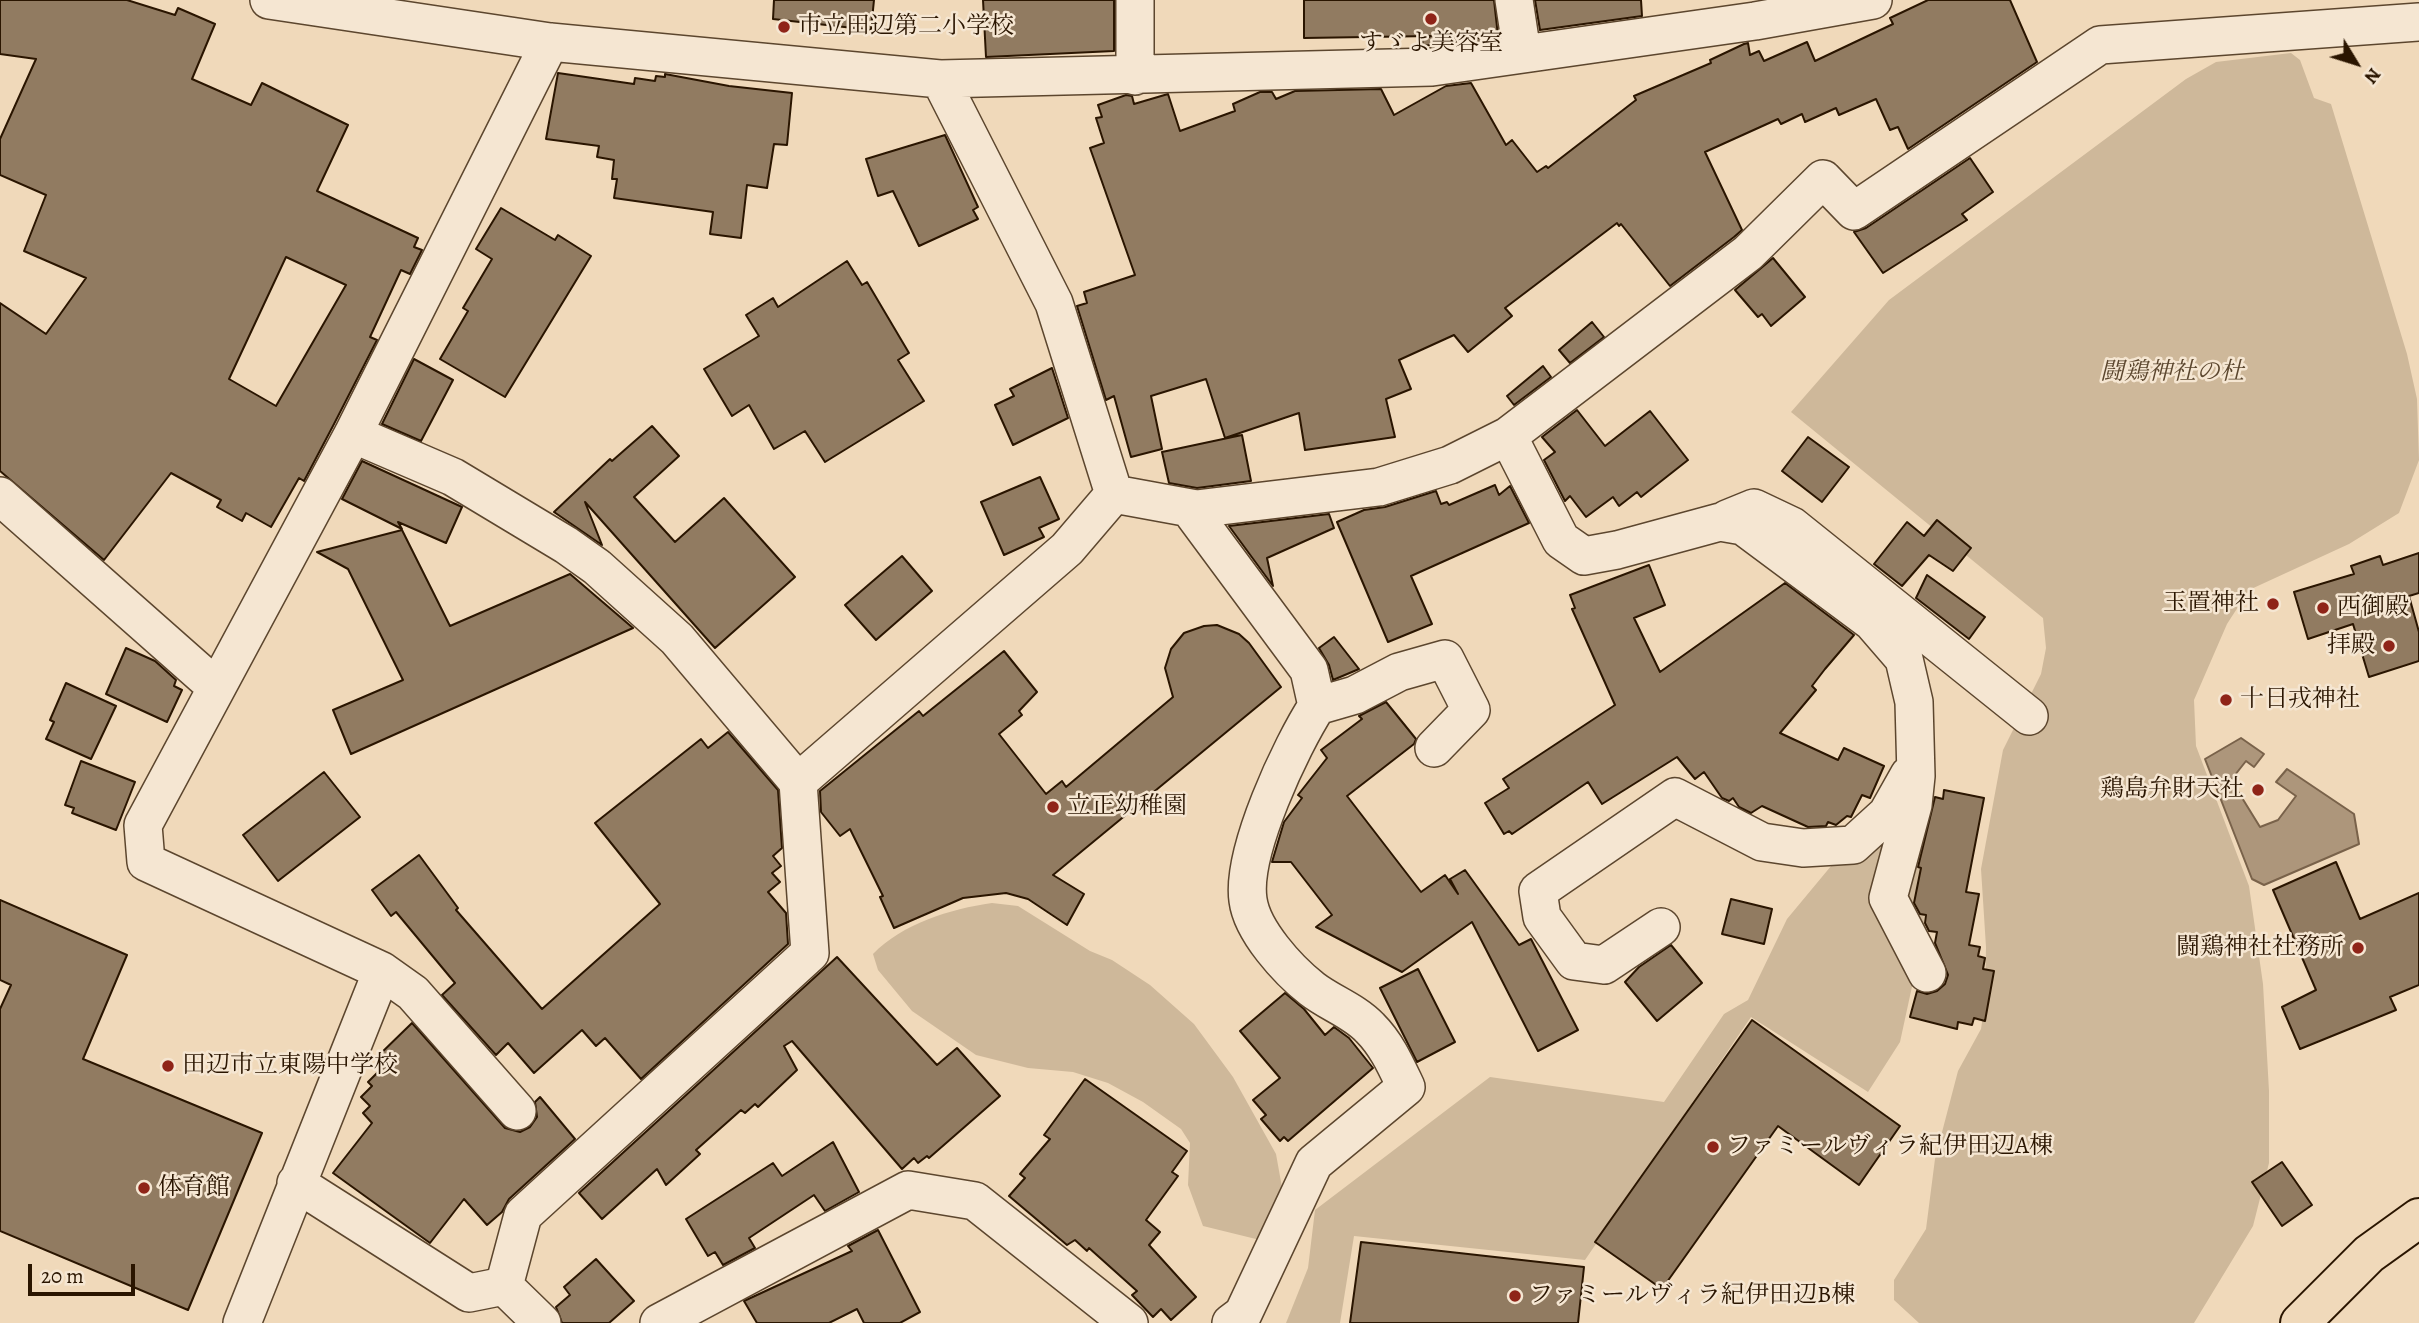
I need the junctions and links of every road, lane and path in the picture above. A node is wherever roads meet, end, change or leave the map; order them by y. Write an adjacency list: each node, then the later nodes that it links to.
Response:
1 (269, 0): 6 (street)
2 (1135, 0): 8 (street)
3 (1514, 0): 7 (street)
4 (1873, 0): 7 (street)
5 (2419, 22): 11 (street)
6 (550, 42): 9 (street); 10 (street)
7 (1522, 53): 8 (street)
8 (1135, 76): 9 (street)
9 (940, 79): 12 (street)
10 (353, 434): 16 (street); 21 (street)
11 (1508, 436): 14 (street); 15 (street)
12 (1114, 494): 14 (street); 21 (street)
13 (0, 496): 16 (street)
14 (1189, 508): 17 (street)
15 (1720, 522): 18 (street); 20 (street)
16 (216, 687): 23 (street)
17 (1317, 706): 19 (street); 33 (street)
18 (2029, 716)
19 (1434, 748)
20 (1914, 765): 22 (street); 24 (street)
21 (797, 782): 28 (street)
22 (1661, 927)
23 (382, 971): 25 (street); 26 (street)
24 (1927, 973)
25 (517, 1111)
26 (296, 1183): 28 (street); 29 (street)
27 (2419, 1218): 34 (main road)
28 (504, 1286): 30 (street)
29 (242, 1323)
30 (542, 1323)
31 (659, 1323): 32 (street)
32 (1129, 1323)
33 (1231, 1323)
34 (2300, 1323)

